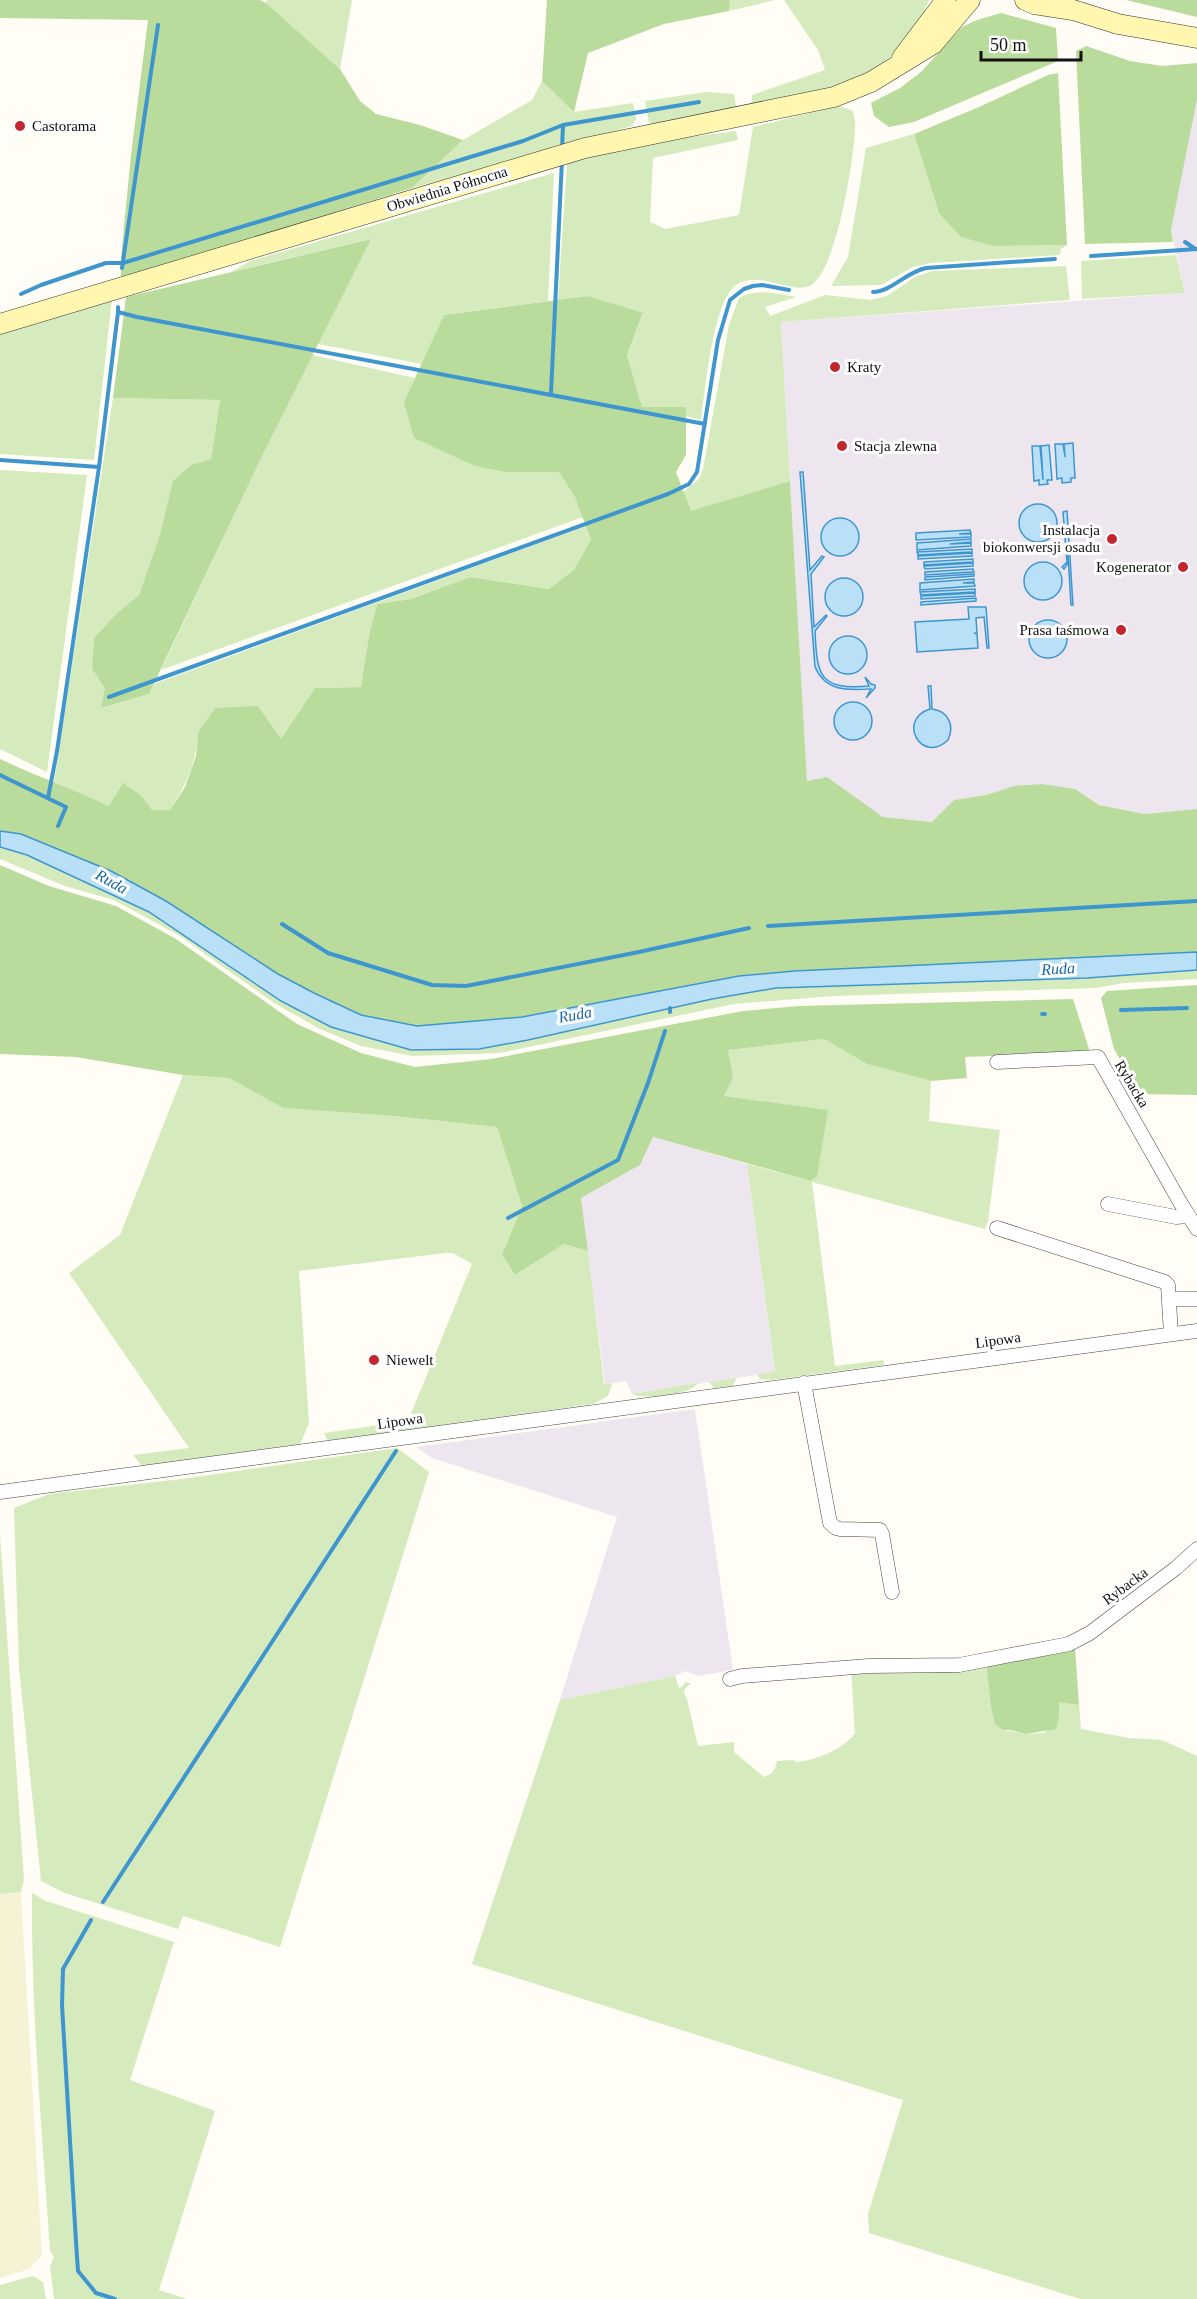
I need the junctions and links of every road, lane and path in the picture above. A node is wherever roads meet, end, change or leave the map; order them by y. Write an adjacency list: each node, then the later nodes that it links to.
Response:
1 (946, 0): 6 (main road, Obwiednia Północna)
2 (970, 0): 6 (main road, Obwiednia Północna)
3 (1024, 0): 4 (main road)
4 (1067, 5): 5 (main road)
5 (1197, 38)
6 (895, 67): 7 (main road, Obwiednia Północna)
7 (0, 324)
8 (997, 1062): 10 (street, Rybacka)
9 (1108, 1204): 10 (street)
10 (1188, 1216): 12 (street, Rybacka)
11 (997, 1228): 13 (street)
12 (1197, 1229)
13 (1169, 1299): 14 (street); 16 (street)
14 (1197, 1299)
15 (1197, 1331): 16 (street, Lipowa)
16 (1171, 1334): 17 (street, Lipowa)
17 (804, 1383): 18 (street, Lipowa); 20 (street)
18 (0, 1492)
19 (1197, 1549): 21 (street, Rybacka)
20 (892, 1592)
21 (730, 1679)

